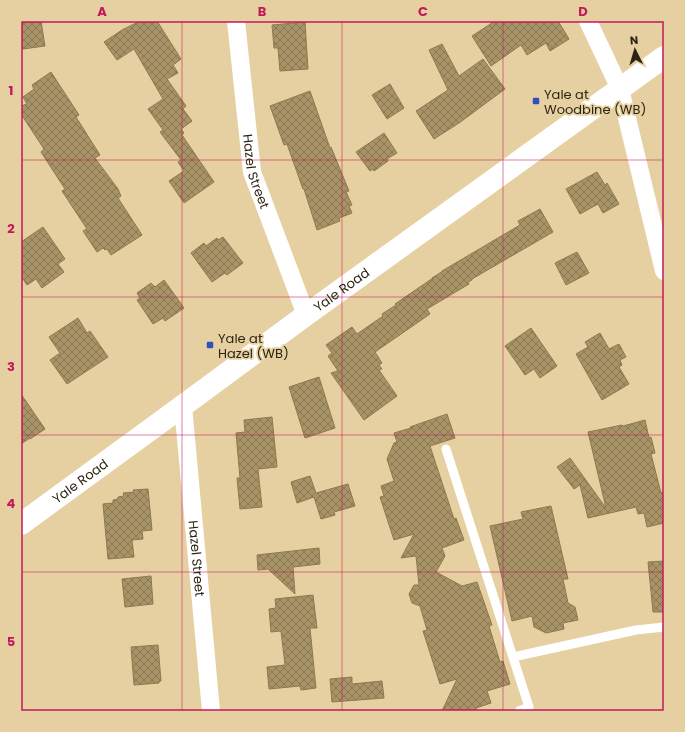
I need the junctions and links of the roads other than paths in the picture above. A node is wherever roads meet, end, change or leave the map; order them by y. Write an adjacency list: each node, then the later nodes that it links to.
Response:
1 (236, 21): 6 (street, Hazel Street)
2 (588, 21): 4 (street)
3 (664, 57): 4 (main road, Yale Road)
4 (620, 89): 5 (street); 6 (main road, Yale Road)
5 (664, 271)
6 (306, 314): 7 (main road, Yale Road)
7 (183, 406): 9 (main road, Yale Road); 12 (street, Hazel Street)
8 (446, 449): 11 (lane)
9 (21, 524)
10 (664, 627): 11 (lane)
11 (513, 657): 13 (lane)
12 (211, 711)
13 (519, 711)

